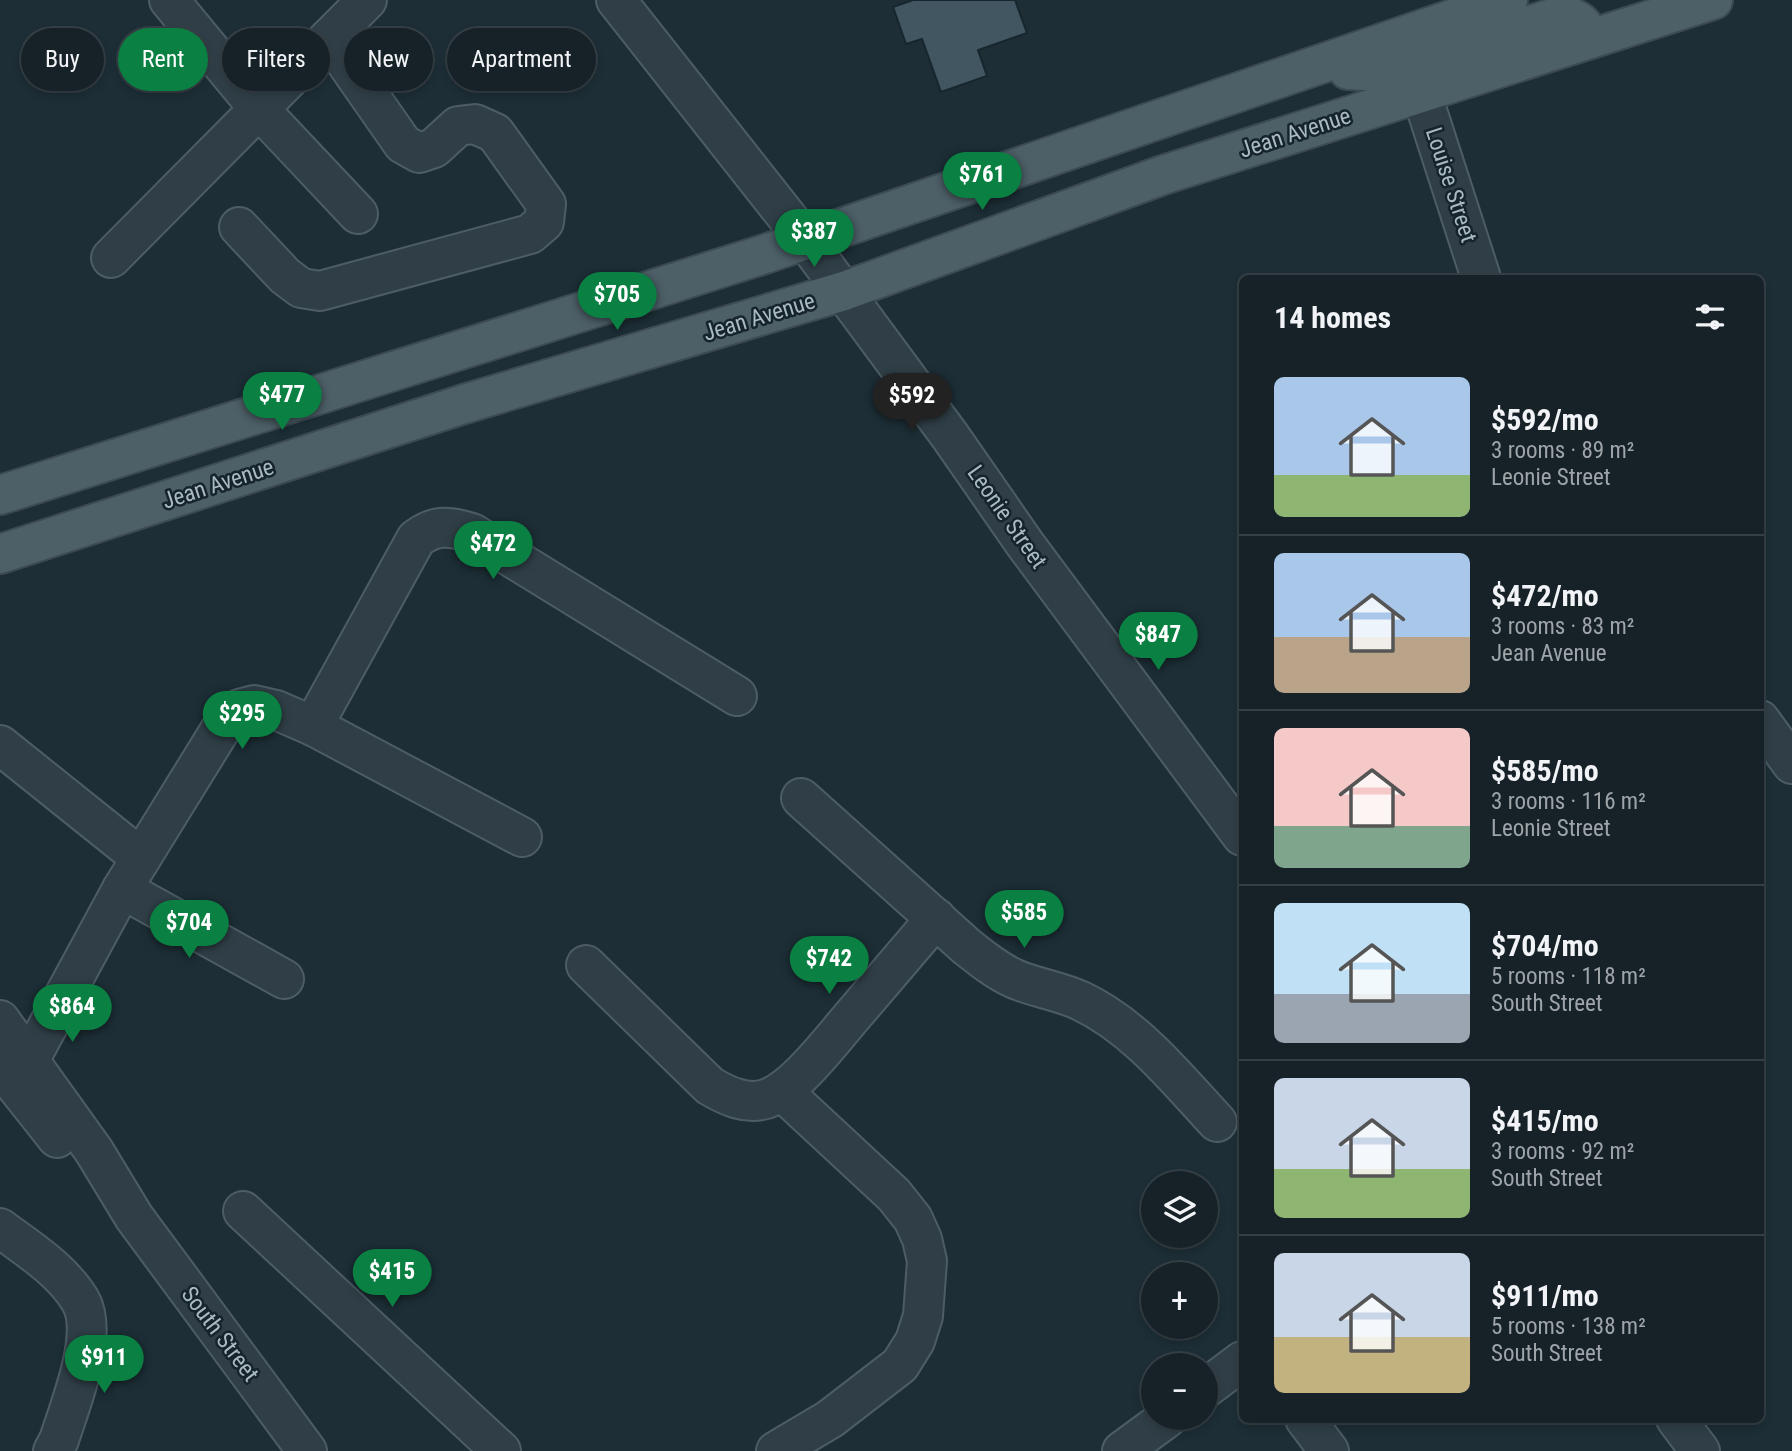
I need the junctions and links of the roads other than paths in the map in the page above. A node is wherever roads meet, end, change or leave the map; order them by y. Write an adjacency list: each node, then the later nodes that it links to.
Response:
1 (169, 0): 12 (street)
2 (367, 0): 6 (street)
3 (616, 0): 15 (street, Leonie Street)
4 (1508, 0): 9 (main road)
5 (1713, 0): 8 (main road, Jean Avenue)
6 (330, 37)
7 (330, 39): 14 (street)
8 (1590, 40): 9 (main road); 11 (main road, Jean Avenue)
9 (1325, 64): 15 (main road)
10 (277, 91): 12 (street)
11 (1421, 92): 17 (street, Louise Street); 18 (main road, Jean Avenue)
12 (259, 109): 13 (street); 16 (street)
13 (358, 214)
14 (239, 227)
15 (806, 241): 18 (street, Leonie Street); 19 (main road)
16 (111, 258)
17 (1480, 275)
18 (844, 291): 20 (main road, Jean Avenue); 27 (street, Leonie Street)
19 (0, 495)
20 (0, 554)
21 (737, 696): 22 (street)
22 (313, 726): 28 (street); 29 (street)
23 (1764, 726): 25 (street)
24 (0, 744): 29 (street)
25 (1792, 764)
26 (801, 798): 30 (street)
27 (1239, 832)
28 (522, 837)
29 (131, 874): 32 (street); 34 (street)
30 (936, 918): 35 (street); 37 (street)
31 (586, 965): 35 (street)
32 (284, 979)
33 (0, 1020): 34 (street, South Street)
34 (15, 1062): 36 (street, South Street); 39 (street, South Street)
35 (782, 1091): 49 (street)
36 (12, 1107): 39 (street, South Street)
37 (1217, 1122)
38 (243, 1211): 48 (street)
39 (134, 1217): 47 (street, South Street)
40 (0, 1228): 46 (street)
41 (1239, 1363): 42 (street)
42 (1218, 1379)
43 (1308, 1423): 51 (street)
44 (1679, 1423): 52 (street)
45 (1151, 1430): 50 (street)
46 (53, 1451)
47 (307, 1451)
48 (501, 1451)
49 (776, 1451)
50 (1122, 1451)
51 (1329, 1451)
52 (1700, 1451)

